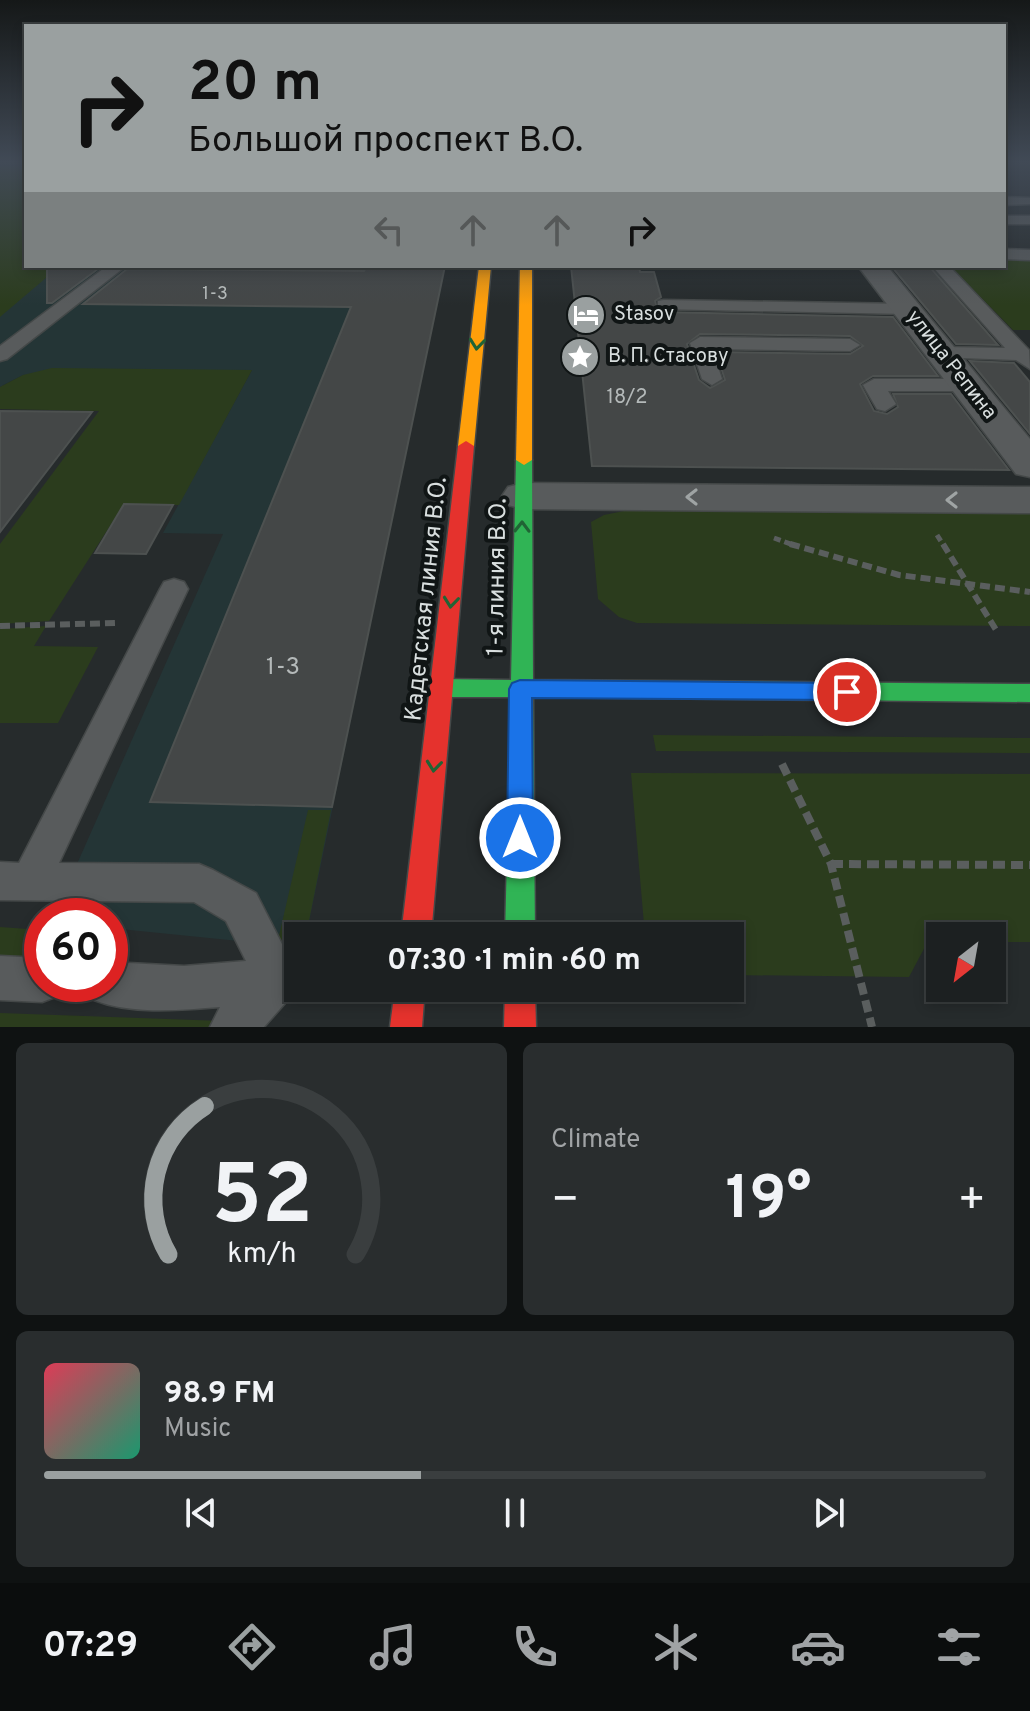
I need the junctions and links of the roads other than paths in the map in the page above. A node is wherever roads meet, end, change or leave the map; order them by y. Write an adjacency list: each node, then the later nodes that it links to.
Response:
1 (1006, 220): 2 (lane)
2 (1030, 220)
3 (1006, 254): 4 (lane)
4 (1030, 255)
5 (115, 268): 16 (lane)
6 (485, 268): 24 (main road, Кадетская линия В.О., one-way to 24)
7 (526, 268): 21 (main road, 1-я линия В.О.)
8 (942, 268): 11 (lane)
9 (893, 288): 12 (lane); 14 (street, улица Репина)
10 (939, 290): 11 (lane)
11 (962, 290): 15 (lane)
12 (664, 305)
13 (850, 345): 17 (lane)
14 (931, 348): 15 (lane); 18 (street, улица Репина)
15 (1027, 351)
16 (0, 355)
17 (712, 379)
18 (967, 385): 19 (lane); 20 (street, улица Репина)
19 (885, 404)
20 (1030, 465)
21 (523, 496): 22 (street, one-way to 21); 25 (main road, 1-я линия В.О., one-way to 21)
22 (1030, 500)
23 (174, 589): 27 (lane)
24 (442, 688): 25 (main road); 28 (main road, Кадетская линия В.О., one-way to 28)
25 (520, 689): 26 (main road); 29 (main road, 1-я линия В.О.)
26 (1030, 693)
27 (15, 882): 30 (lane)
28 (417, 922)
29 (520, 922)
30 (284, 973)
31 (0, 978): 32 (lane)
32 (24, 979)
33 (284, 979): 35 (lane)
34 (284, 982): 38 (lane)
35 (128, 985)
36 (409, 1002): 39 (main road)
37 (520, 1002): 40 (main road)
38 (233, 1027)
39 (406, 1027)
40 (520, 1027)

